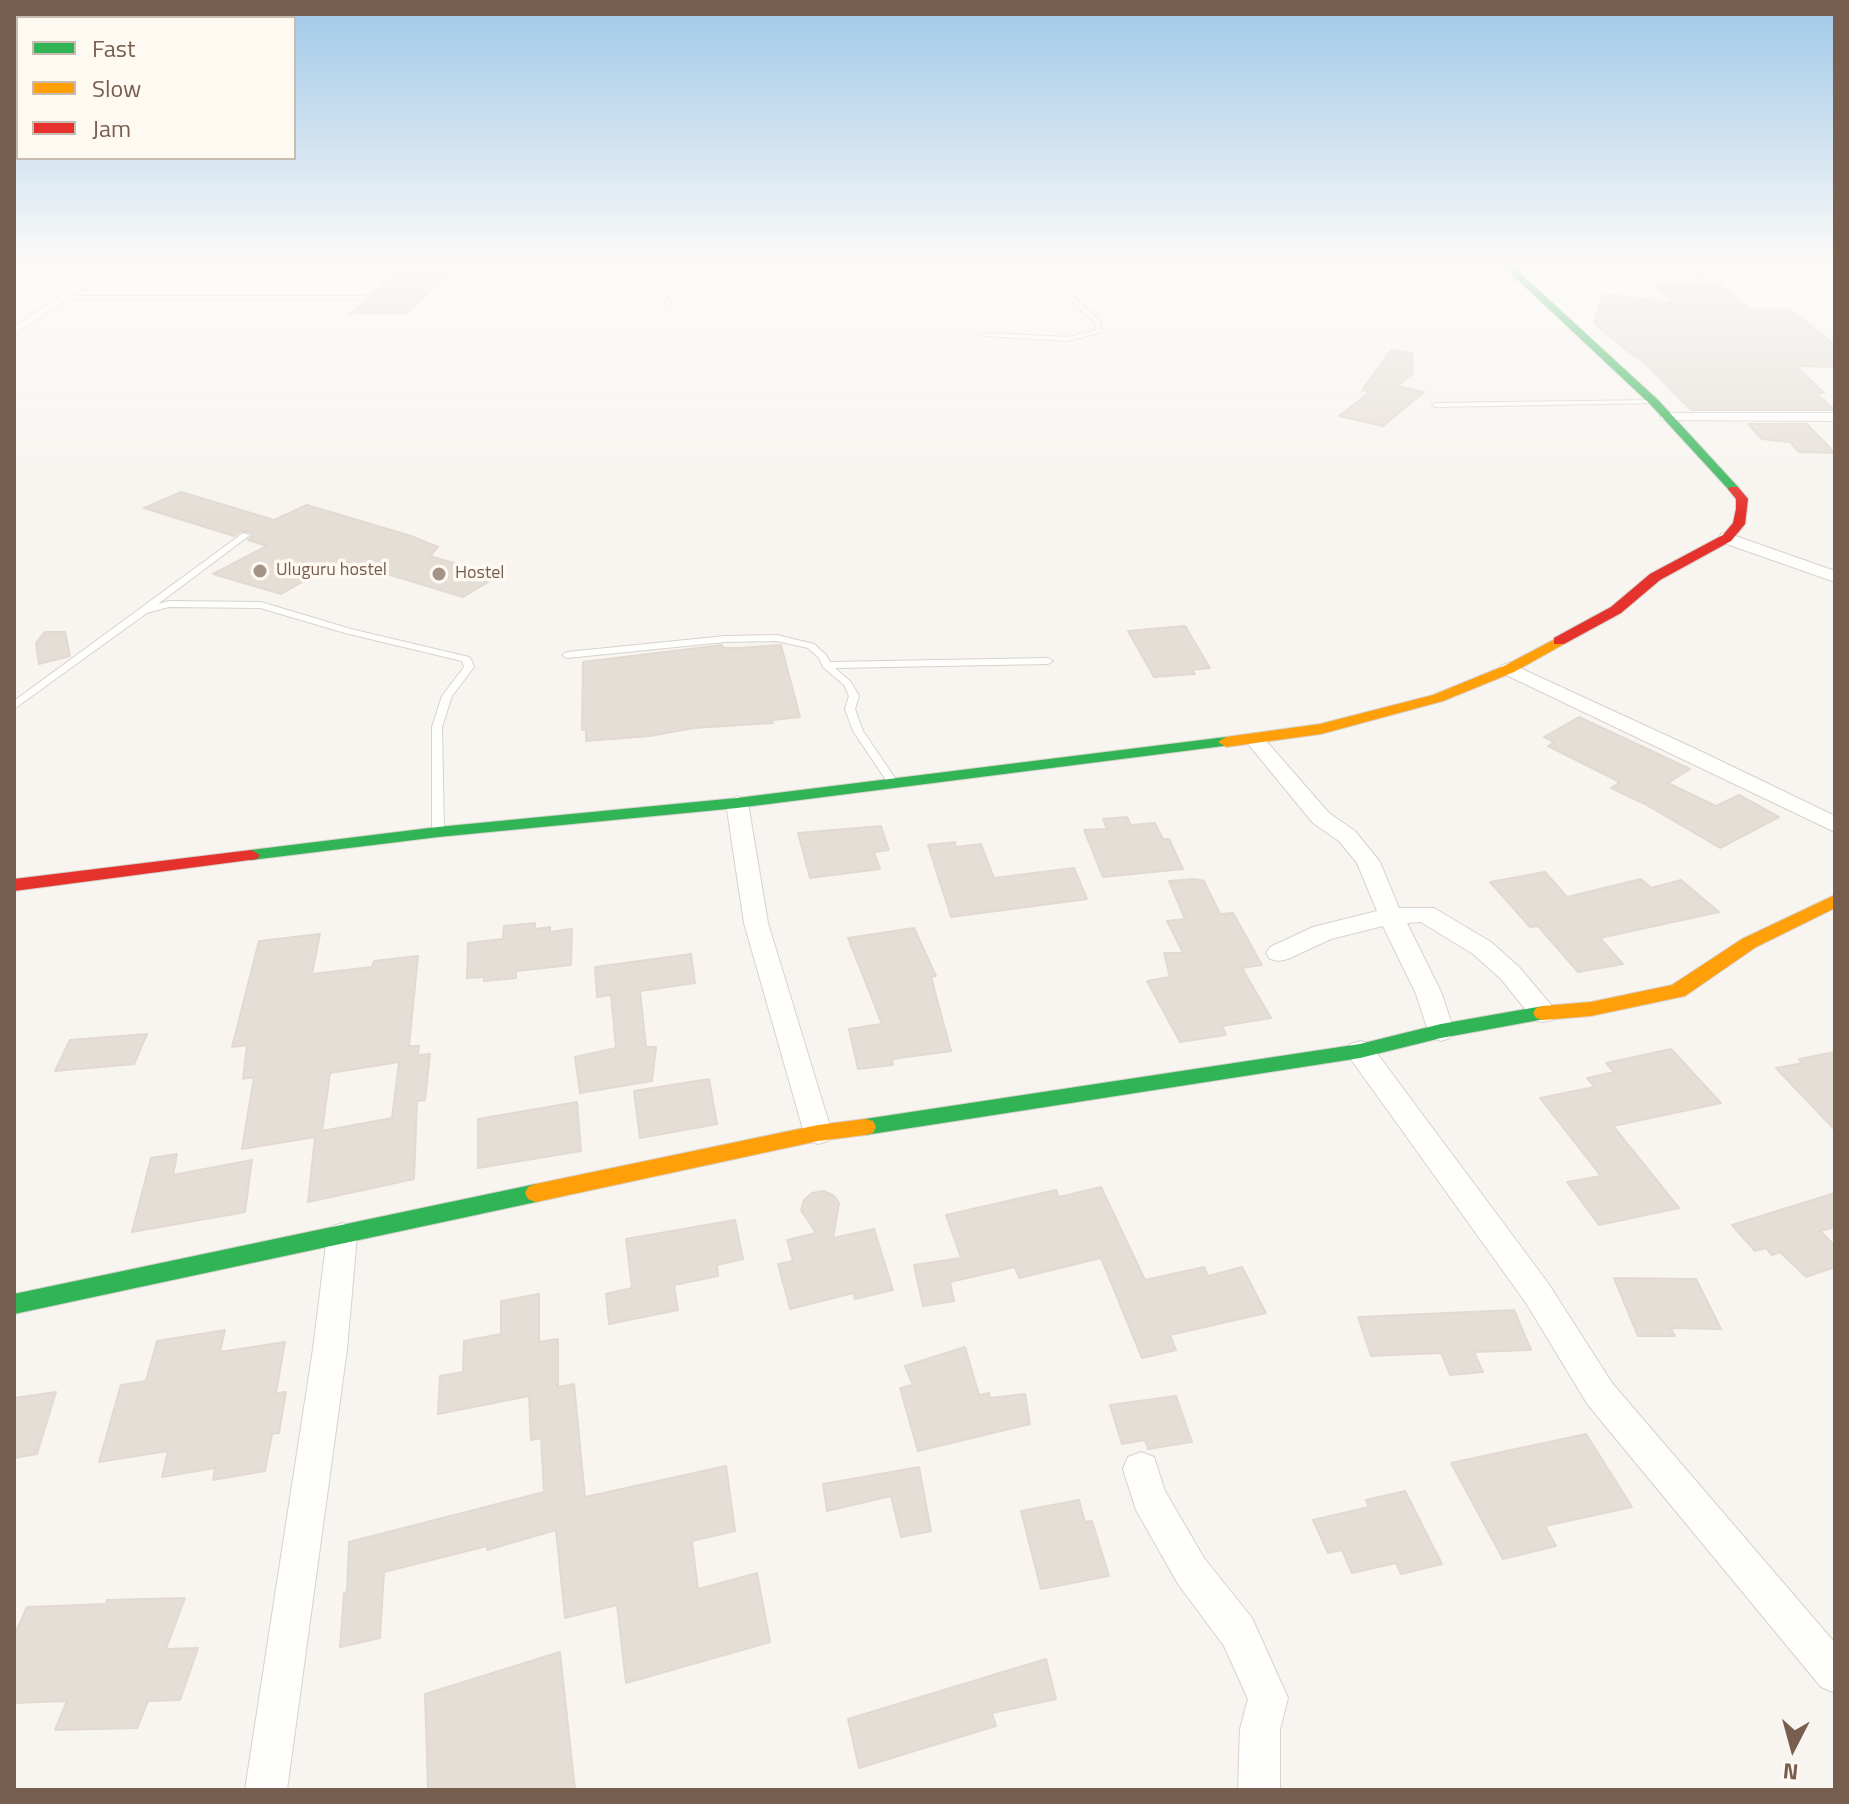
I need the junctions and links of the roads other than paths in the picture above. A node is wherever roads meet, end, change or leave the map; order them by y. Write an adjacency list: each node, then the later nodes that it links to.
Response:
1 (1595, 347): 2 (street)
2 (1654, 402): 3 (lane); 4 (street)
3 (1435, 405)
4 (1667, 417): 5 (street); 7 (street)
5 (1835, 417)
6 (246, 535): 9 (lane)
7 (1727, 538): 8 (street); 13 (street)
8 (1835, 577)
9 (142, 611): 14 (lane); 19 (lane)
10 (567, 655): 12 (lane)
11 (1048, 661): 12 (lane)
12 (826, 665): 16 (lane)
13 (1509, 669): 15 (street); 18 (street)
14 (14, 706)
15 (1254, 739): 16 (street); 22 (street)
16 (894, 784): 17 (street)
17 (737, 803): 19 (street); 27 (street)
18 (1835, 825)
19 (438, 832): 20 (street)
20 (14, 885)
21 (1835, 901): 24 (street)
22 (1391, 916): 23 (street); 24 (street); 25 (street)
23 (1279, 953)
24 (1543, 1013): 25 (street)
25 (1441, 1031): 26 (street)
26 (1360, 1051): 27 (street); 31 (street)
27 (818, 1133): 28 (street)
28 (342, 1236): 29 (street); 32 (street)
29 (14, 1304)
30 (1141, 1469): 33 (street)
31 (1835, 1673)
32 (266, 1790)
33 (1259, 1790)

